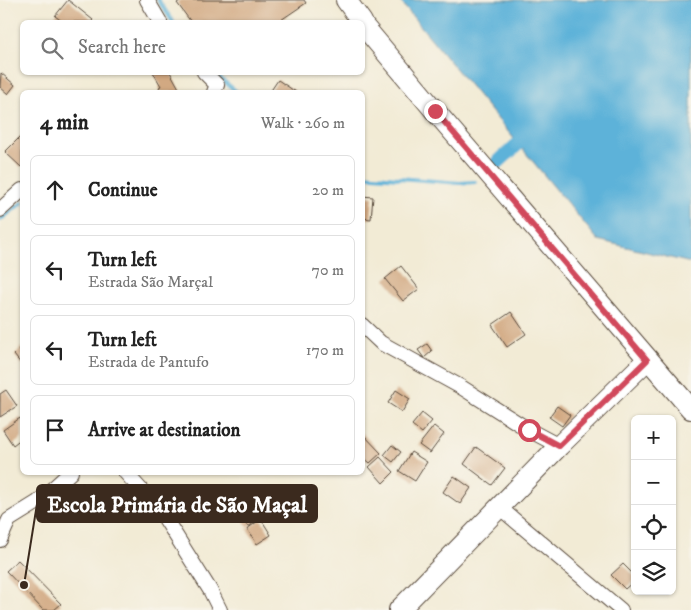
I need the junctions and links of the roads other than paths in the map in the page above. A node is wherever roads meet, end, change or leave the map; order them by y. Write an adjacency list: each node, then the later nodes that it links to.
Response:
1 (147, 0): 3 (street)
2 (346, 0): 4 (street)
3 (159, 20)
4 (360, 20)
5 (365, 27): 11 (street)
6 (207, 75): 7 (street)
7 (215, 90)
8 (20, 192): 9 (street)
9 (0, 210)
10 (365, 328): 13 (street)
11 (647, 360): 12 (street); 13 (street)
12 (691, 409)
13 (559, 446): 16 (street)
14 (67, 475): 17 (street)
15 (128, 475): 18 (street)
16 (499, 507): 19 (street); 20 (street)
17 (0, 540)
18 (220, 610)
19 (399, 610)
20 (621, 610)

